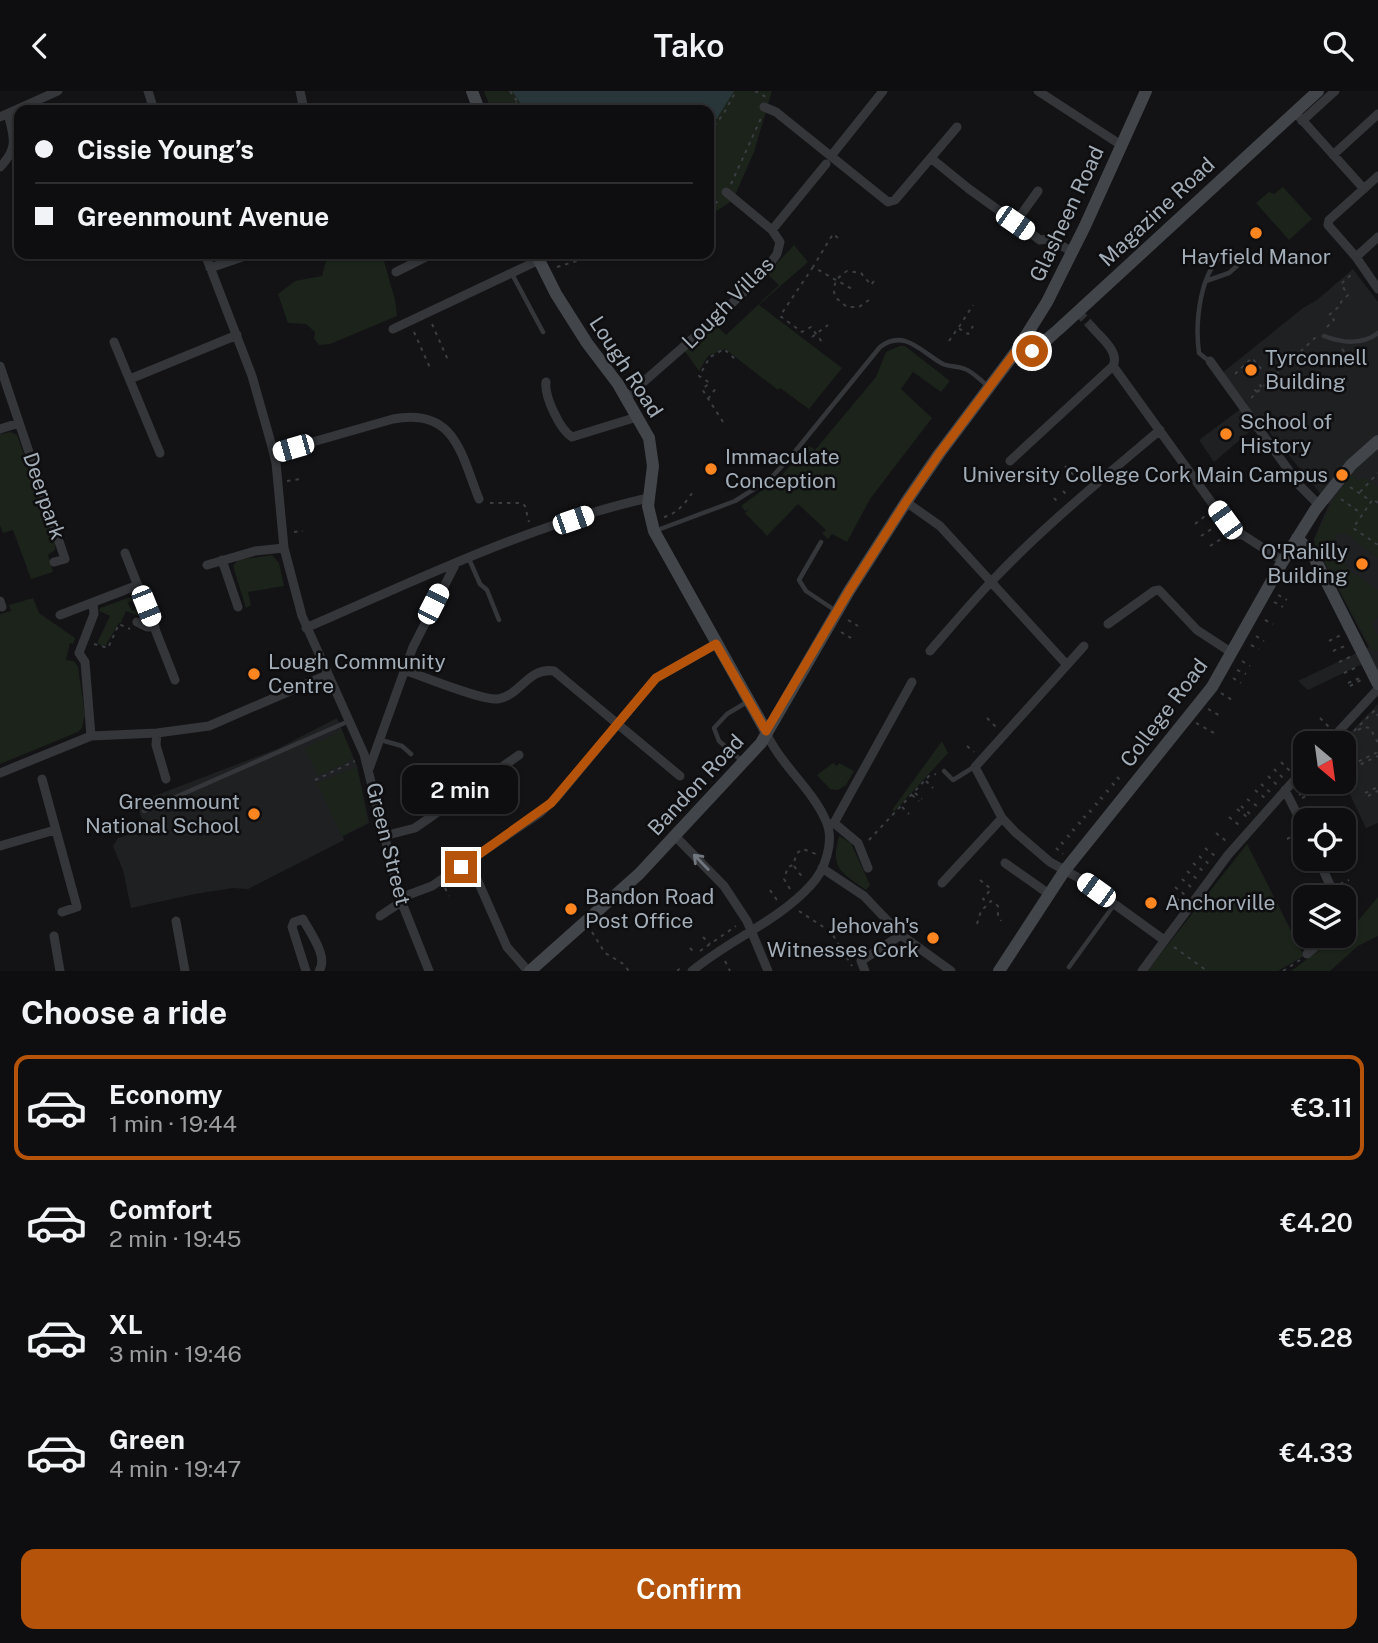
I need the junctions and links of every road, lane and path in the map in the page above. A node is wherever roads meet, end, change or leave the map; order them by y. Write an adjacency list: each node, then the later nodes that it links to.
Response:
1 (58, 91): 12 (street)
2 (510, 91): 11 (path)
3 (736, 91): 18 (path)
4 (755, 91): 10 (path)
5 (883, 91): 23 (street, Lough Villas)
6 (1038, 91): 20 (street)
7 (1146, 91): 20 (main road, Glasheen Road)
8 (1318, 91): 17 (main road, Magazine Road)
9 (1335, 91): 17 (street)
10 (767, 97)
11 (517, 103): 13 (path)
12 (26, 105)
13 (512, 105)
14 (764, 107): 23 (street); 28 (path)
15 (1378, 114): 21 (street)
16 (4, 115): 24 (street)
17 (1299, 117): 21 (street); 73 (main road, Magazine Road)
18 (714, 125)
19 (957, 127): 22 (street)
20 (1121, 145): 34 (main road, Glasheen Road)
21 (1333, 155): 26 (street)
22 (932, 159): 23 (street); 30 (street)
23 (829, 160): 31 (street, Lough Villas)
24 (0, 167)
25 (1378, 176): 26 (street)
26 (1364, 188): 35 (street)
27 (1038, 191): 30 (street)
28 (726, 192): 29 (path); 31 (street)
29 (714, 205)
30 (1015, 223): 34 (street)
31 (772, 230): 89 (street, Lough Villas)
32 (1378, 237): 35 (street)
33 (838, 238): 42 (path)
34 (1073, 252): 73 (main road, Glasheen Road)
35 (1356, 257): 52 (street)
36 (207, 259): 43 (street)
37 (236, 259): 43 (street)
38 (422, 259): 46 (street)
39 (534, 259): 47 (street)
40 (538, 259): 89 (main road, Lough Road)
41 (584, 259): 44 (path)
42 (813, 267): 49 (path); 65 (path)
43 (210, 268): 66 (street)
44 (552, 269)
45 (1357, 270): 60 (path)
46 (396, 272)
47 (512, 274): 55 (street); 63 (lane)
48 (877, 277): 49 (path)
49 (836, 280): 51 (path); 53 (path)
50 (1206, 281): 50 (lane); 77 (lane)
51 (852, 289)
52 (1378, 289)
53 (869, 300)
54 (973, 305): 61 (path)
55 (428, 313): 56 (street); 76 (path)
56 (409, 321): 62 (street); 80 (path)
57 (828, 325): 65 (path)
58 (973, 326): 61 (path)
59 (1092, 327): 79 (street)
60 (1327, 327)
61 (958, 328): 69 (path)
62 (393, 329)
63 (542, 332)
64 (1378, 333): 67 (lane)
65 (816, 334): 68 (path); 71 (path)
66 (236, 335): 82 (street); 99 (street)
67 (1322, 335): 83 (path)
68 (812, 337)
69 (949, 341)
70 (114, 342): 82 (street)
71 (822, 342)
72 (1339, 345): 74 (path)
73 (1017, 350): 86 (main road, Bandon Road)
74 (1348, 356)
75 (735, 359): 91 (path)
76 (448, 360)
77 (1210, 362): 116 (street)
78 (0, 366): 94 (street, Deerpark)
79 (1112, 366): 96 (street); 100 (street)
80 (431, 370)
81 (1235, 374): 83 (path)
82 (130, 379): 98 (street)
83 (1271, 380): 88 (path)
84 (546, 382): 92 (street)
85 (1259, 383): 88 (path)
86 (990, 387): 113 (main road, Bandon Road); 120 (lane)
87 (716, 388): 91 (path)
88 (1257, 392): 90 (path)
89 (625, 398): 92 (main road, Lough Road)
90 (1250, 398)
91 (708, 399): 93 (path)
92 (637, 417): 109 (main road, Lough Road)
93 (723, 422)
94 (19, 423): 95 (street); 137 (street, Deerpark)
95 (0, 429)
96 (1160, 430): 136 (street); 140 (street)
97 (1378, 440): 116 (main road, College Road)
98 (160, 453)
99 (274, 453): 111 (street); 132 (street)
100 (1010, 461)
101 (1065, 466): 106 (path)
102 (1378, 473): 108 (path)
103 (300, 479): 104 (path)
104 (285, 481)
105 (1343, 482): 108 (path)
106 (1084, 487)
107 (692, 493): 120 (path)
108 (1360, 493): 114 (path)
109 (648, 498): 120 (main road, Lough Road); 125 (street)
110 (1054, 498): 117 (path)
111 (479, 499): 125 (path)
112 (1344, 501): 118 (path)
113 (906, 502): 140 (street); 149 (main road, Bandon Road)
114 (1372, 502): 115 (path); 118 (path)
115 (1378, 503)
116 (1319, 505): 127 (main road, College Road)
117 (1062, 507)
118 (1363, 515): 130 (path)
119 (1205, 516): 121 (path)
120 (656, 524): 166 (main road, Lough Road)
121 (1195, 524)
122 (1213, 528): 126 (path)
123 (303, 531): 124 (path)
124 (288, 532)
125 (532, 534): 134 (street)
126 (1201, 536)
127 (1297, 538): 136 (main road, College Road); 185 (main road)
128 (1221, 539): 131 (path)
129 (821, 542): 149 (lane)
130 (1378, 545)
131 (1210, 546)
132 (284, 548): 135 (street); 157 (street)
133 (125, 553): 141 (street)
134 (469, 558): 138 (street); 151 (lane)
135 (222, 560): 139 (street); 146 (street)
136 (1283, 561): 173 (main road, College Road)
137 (54, 562)
138 (456, 563): 157 (street); 179 (street, Green Street)
139 (207, 565)
140 (991, 582): 170 (street); 175 (street)
141 (138, 585): 145 (street); 156 (street)
142 (1273, 591): 144 (path)
143 (1269, 599): 147 (path)
144 (1287, 600)
145 (93, 603): 148 (street); 208 (street)
146 (238, 607)
147 (1283, 607)
148 (60, 615)
149 (843, 616): 154 (path); 203 (main road, Bandon Road)
150 (1259, 616): 153 (path)
151 (499, 620)
152 (1108, 624): 173 (street)
153 (1273, 624)
154 (858, 626)
155 (138, 627): 156 (street); 168 (path)
156 (155, 627): 184 (street)
157 (306, 630): 182 (street)
158 (841, 632): 161 (path)
159 (1250, 633): 162 (path)
160 (1346, 633): 163 (path)
161 (852, 638)
162 (1264, 641)
163 (1329, 641)
164 (1245, 642): 169 (path)
165 (1351, 643): 171 (path)
166 (716, 644): 191 (main road, Lough Road); 199 (street)
167 (1084, 646): 175 (street)
168 (102, 648)
169 (1259, 649)
170 (929, 651)
171 (1334, 651)
172 (1356, 654): 174 (path)
173 (1234, 655): 178 (path); 307 (main road, College Road)
174 (1339, 662)
175 (1067, 665): 220 (street)
176 (1361, 665): 180 (path)
177 (1231, 666): 181 (path)
178 (1250, 666)
179 (404, 670): 199 (street); 209 (street, Green Street)
180 (1344, 673)
181 (1246, 674)
182 (327, 675): 197 (street); 206 (street)
183 (1226, 675): 187 (path)
184 (175, 680)
185 (1372, 681): 188 (path); 204 (street)
186 (912, 682): 275 (street)
187 (1241, 683)
188 (1349, 685)
189 (1216, 691): 190 (path)
190 (1232, 700)
191 (749, 701): 203 (main road, Lough Road); 219 (lane)
192 (1205, 707): 194 (path)
193 (1378, 716): 205 (path)
194 (1222, 717)
195 (987, 718): 202 (path)
196 (1320, 718): 200 (path)
197 (349, 721): 213 (street); 262 (lane)
198 (1193, 722): 207 (path)
199 (618, 723): 227 (street); 300 (street)
200 (1330, 728)
201 (1351, 728): 205 (path)
202 (1000, 730)
203 (766, 731): 219 (main road, Bandon Road); 275 (street)
204 (1330, 731)
205 (1354, 731): 210 (path)
206 (157, 733): 208 (street); 232 (street)
207 (1214, 733)
208 (90, 736): 225 (street)
209 (380, 739): 214 (lane); 221 (street, Green Street)
210 (1378, 743)
211 (967, 746): 216 (path)
212 (1378, 752): 217 (path)
213 (365, 754): 221 (street); 233 (path)
214 (411, 754)
215 (519, 755): 284 (street)
216 (978, 756)
217 (1378, 756)
218 (1281, 762): 224 (path)
219 (744, 763): 285 (main road, Bandon Road)
220 (975, 767): 223 (lane); 270 (street)
221 (369, 769): 284 (street, Green Street)
222 (1274, 769): 230 (path)
223 (944, 771): 234 (path)
224 (1290, 771)
225 (0, 773)
226 (1293, 773): 238 (street)
227 (680, 776)
228 (1268, 776): 238 (path)
229 (1117, 777): 235 (path)
230 (1283, 778)
231 (42, 779): 280 (street)
232 (166, 779)
233 (315, 780)
234 (925, 781): 240 (path); 246 (path)
235 (1123, 782)
236 (1112, 783): 241 (path)
237 (1261, 784): 245 (path)
238 (1281, 787): 267 (street); 343 (street)
239 (1378, 787): 244 (path)
240 (933, 788)
241 (1118, 789)
242 (1106, 790): 247 (path)
243 (1255, 790): 250 (path)
244 (1378, 791)
245 (1270, 792)
246 (913, 794): 253 (path); 258 (path)
247 (1112, 795)
248 (1304, 795): 251 (path)
249 (1100, 797): 254 (path)
250 (1265, 798)
251 (1297, 798)
252 (1247, 799): 257 (path)
253 (920, 800)
254 (1106, 802)
255 (1095, 803): 259 (path)
256 (1241, 806): 266 (path)
257 (1257, 807)
258 (900, 808): 263 (path); 264 (path); 272 (path)
259 (1101, 808)
260 (1237, 809): 271 (path)
261 (1089, 810): 265 (path)
262 (145, 811)
263 (905, 814)
264 (909, 814)
265 (1095, 814)
266 (1250, 814)
267 (1293, 815)
268 (1083, 816): 273 (path)
269 (1229, 817): 277 (path)
270 (1002, 818): 307 (street); 315 (street)
271 (1247, 818)
272 (889, 820): 276 (path); 288 (path)
273 (1089, 821)
274 (1078, 822): 278 (path)
275 (831, 824): 305 (street); 306 (street)
276 (894, 825)
277 (1239, 826)
278 (1084, 827)
279 (1072, 829): 282 (path)
280 (55, 830): 292 (street); 332 (street)
281 (1216, 833): 290 (path)
282 (1078, 834)
283 (1067, 835): 289 (path)
284 (384, 836): 326 (street, Green Street)
285 (675, 836): 339 (street, one-way to 285); 356 (main road, Bandon Road)
286 (1293, 836): 287 (path)
287 (1287, 839)
288 (869, 840)
289 (1073, 840)
290 (1226, 841)
291 (1061, 842): 293 (path)
292 (0, 846)
293 (1068, 847)
294 (1056, 848): 297 (path)
295 (1205, 848): 299 (path)
296 (816, 854): 304 (path)
297 (1063, 854)
298 (1199, 856): 303 (path)
299 (1215, 856)
300 (469, 861): 326 (street); 356 (street)
301 (1005, 863): 322 (street)
302 (1194, 863): 309 (path)
303 (1209, 864)
304 (793, 865): 310 (path); 321 (path)
305 (822, 868): 339 (street); 340 (street)
306 (868, 868)
307 (1065, 870): 322 (main road, College Road); 330 (street)
308 (1187, 871): 312 (path)
309 (1203, 871)
310 (803, 879)
311 (1182, 879): 319 (path)
312 (1197, 879)
313 (980, 880): 329 (path)
314 (1349, 880): 317 (path)
315 (942, 883)
316 (443, 884): 325 (path)
317 (1338, 885)
318 (1175, 887): 324 (path)
319 (1191, 887)
320 (770, 890): 327 (path)
321 (790, 890)
322 (1049, 894): 365 (main road, College Road)
323 (1170, 894): 328 (path)
324 (1185, 895)
325 (449, 896)
326 (401, 900): 333 (street); 355 (street, Green Street)
327 (777, 900)
328 (1180, 902)
329 (988, 903): 335 (path); 337 (path)
330 (1115, 904): 343 (street); 350 (lane)
331 (798, 911): 362 (path)
332 (62, 912)
333 (380, 916)
334 (176, 921): 352 (street)
335 (1001, 921)
336 (740, 923): 344 (path)
337 (977, 924)
338 (589, 927): 357 (path)
339 (751, 930): 359 (street); 361 (street)
340 (901, 935): 363 (street); 364 (street)
341 (54, 936): 351 (street)
342 (704, 937): 344 (path)
343 (1164, 940): 366 (street); 367 (path)
344 (710, 944): 345 (path)
345 (690, 948)
346 (1314, 948): 347 (street)
347 (1307, 954): 368 (path)
348 (678, 960): 358 (path)
349 (724, 960): 360 (path)
350 (1069, 967)
351 (60, 971)
352 (185, 971)
353 (306, 971): 354 (street)
354 (319, 971)
355 (429, 971)
356 (529, 971)
357 (629, 971)
358 (677, 971)
359 (692, 971)
360 (730, 971)
361 (768, 971)
362 (855, 971)
363 (865, 971)
364 (951, 971)
365 (999, 971)
366 (1142, 971)
367 (1207, 971)
368 (1283, 971)

